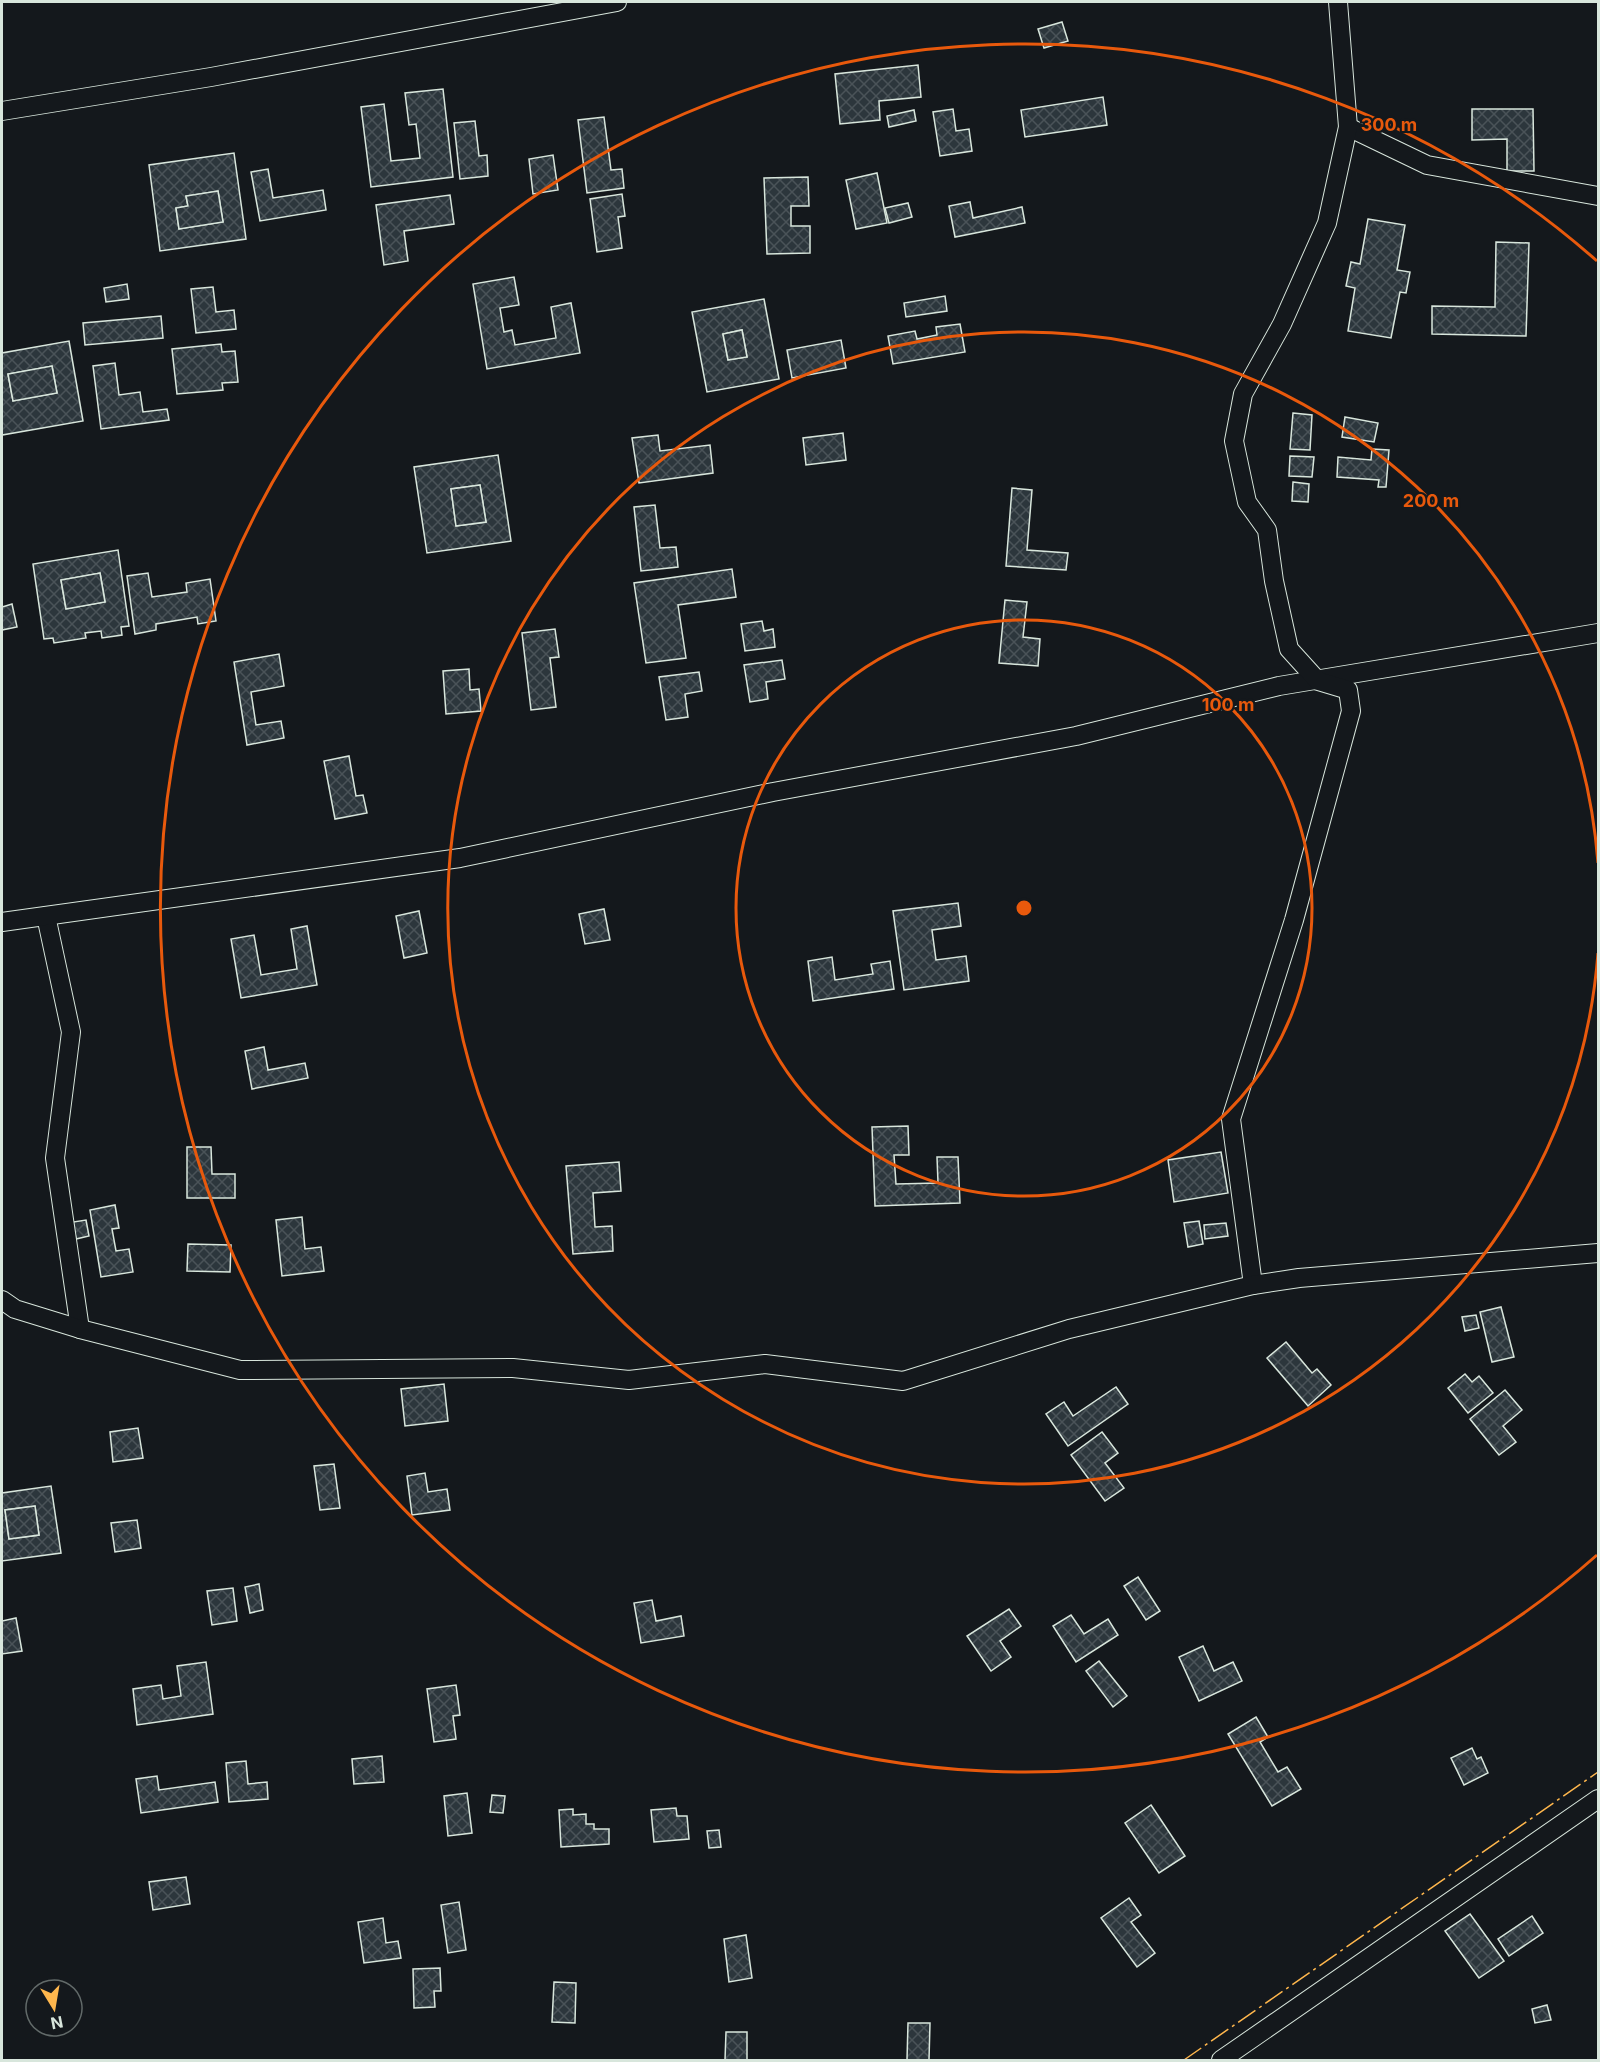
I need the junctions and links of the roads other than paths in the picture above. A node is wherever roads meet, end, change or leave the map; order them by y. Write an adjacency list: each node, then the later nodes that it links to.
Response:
1 (617, 2): 3 (street)
2 (1338, 2): 4 (street)
3 (2, 111)
4 (1348, 127): 5 (street); 7 (street)
5 (1599, 196)
6 (1599, 633): 7 (street)
7 (1318, 681): 8 (street); 11 (street)
8 (46, 916): 9 (street); 13 (street)
9 (2, 922)
10 (1599, 1253): 11 (street)
11 (1253, 1285): 13 (street)
12 (2, 1300): 13 (street)
13 (80, 1329)
14 (1599, 1799): 15 (street)
15 (1221, 2061)

